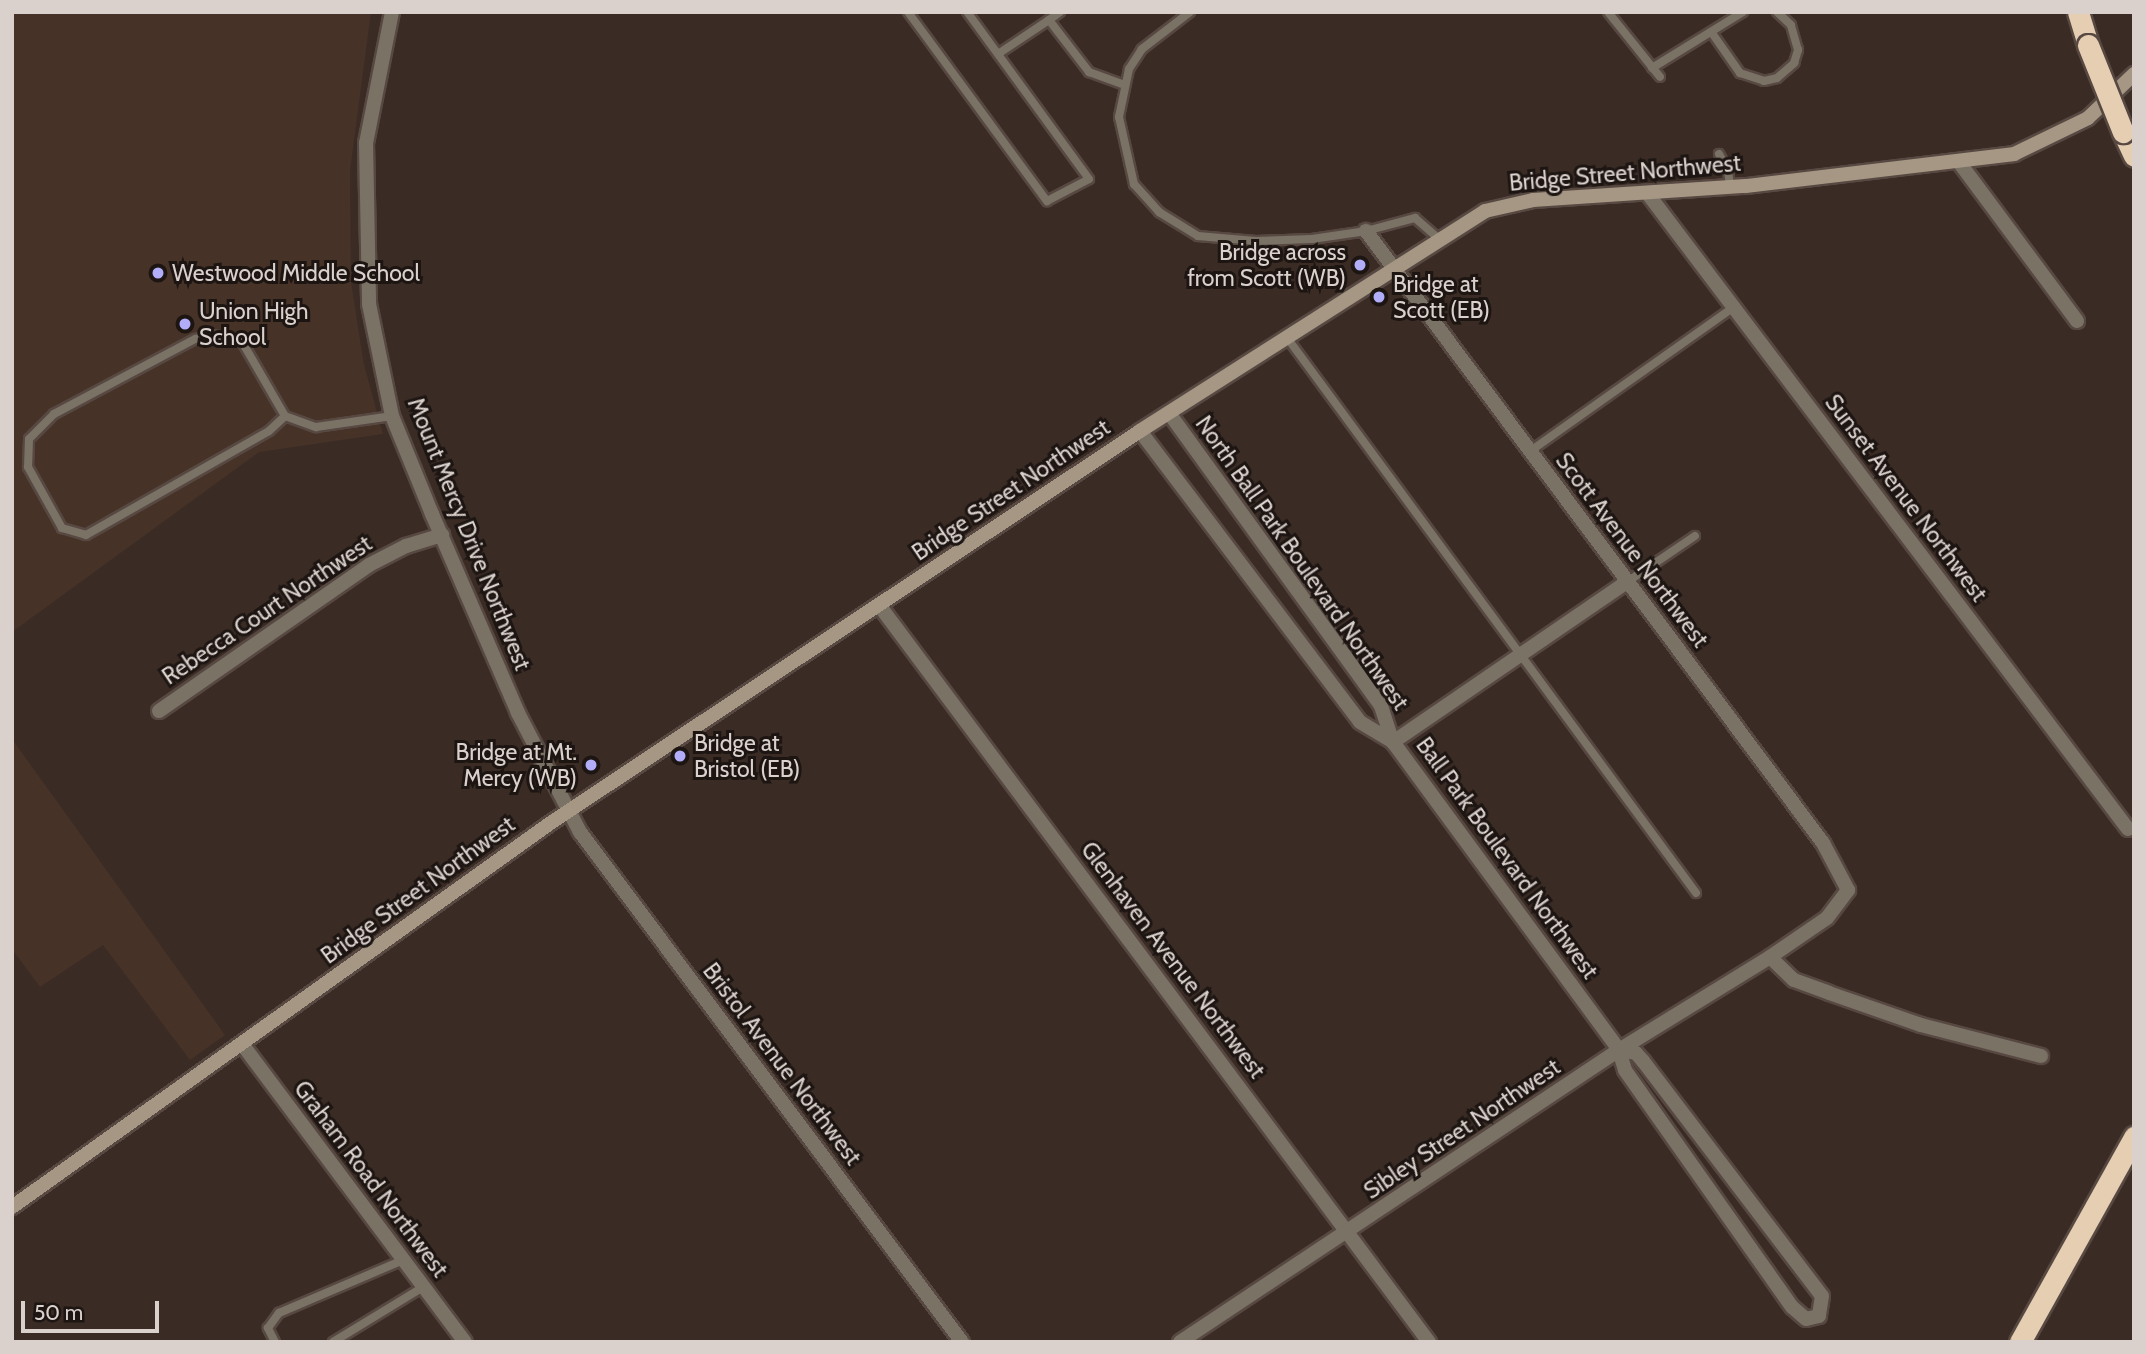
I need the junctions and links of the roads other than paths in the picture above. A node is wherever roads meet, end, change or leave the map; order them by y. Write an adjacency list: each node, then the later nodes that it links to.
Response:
1 (392, 12): 30 (street, Mount Mercy Drive Northwest)
2 (908, 12): 12 (lane)
3 (967, 12): 12 (lane)
4 (1060, 12): 10 (lane)
5 (1189, 12): 16 (lane)
6 (1608, 12): 13 (lane)
7 (1743, 12): 11 (lane)
8 (1777, 12): 11 (lane)
9 (2078, 12): 18 (highway, bridge)
10 (1049, 20): 12 (lane); 16 (lane)
11 (1712, 33): 13 (lane)
12 (998, 54)
13 (1652, 68): 15 (lane)
14 (2134, 74): 19 (main road, Bridge Street Northwest)
15 (1660, 78)
16 (1125, 85): 22 (lane)
17 (1719, 154): 20 (lane)
18 (2134, 156)
19 (1959, 162): 20 (main road, Bridge Street Northwest); 26 (street)
20 (1730, 187): 21 (main road, Bridge Street Northwest)
21 (1648, 194): 23 (main road, Bridge Street Northwest); 25 (street, Sunset Avenue Northwest)
22 (1366, 232): 23 (lane); 24 (street, Scott Avenue Northwest)
23 (1439, 239): 24 (main road, Bridge Street Northwest)
24 (1395, 271): 27 (main road, Bridge Street Northwest); 32 (street, Scott Avenue Northwest)
25 (1734, 307): 32 (lane); 41 (street, Sunset Avenue Northwest)
26 (2077, 321)
27 (1287, 339): 28 (main road, Bridge Street Northwest); 37 (lane)
28 (1169, 413): 31 (main road, Bridge Street Northwest); 39 (street, North Ball Park Boulevard Northwest)
29 (285, 416): 29 (lane); 30 (lane)
30 (392, 416): 33 (street, Mount Mercy Drive Northwest)
31 (1140, 431): 36 (main road, Bridge Street Northwest); 39 (street, Ball Park Boulevard Northwest)
32 (1529, 452): 35 (street, Scott Avenue Northwest)
33 (442, 535): 38 (street, Rebecca Court Northwest); 40 (street, Mount Mercy Drive Northwest)
34 (1695, 536): 35 (lane)
35 (1627, 582): 37 (street); 43 (street, Scott Avenue Northwest)
36 (879, 605): 40 (main road, Bridge Street Northwest); 50 (street, Glenhaven Avenue Northwest)
37 (1518, 656): 39 (street); 42 (lane)
38 (159, 711)
39 (1393, 741): 46 (street, Ball Park Boulevard Northwest)
40 (569, 811): 45 (main road, Bridge Street Northwest); 57 (street, Bristol Avenue Northwest)
41 (2128, 829)
42 (1696, 894)
43 (1843, 899): 44 (street, Sibley Street Northwest)
44 (1770, 957): 46 (street, Sibley Street Northwest); 47 (street)
45 (242, 1044): 49 (main road, Bridge Street Northwest); 51 (street, Graham Road Northwest)
46 (1619, 1050): 46 (street, Ball Park Boulevard Northwest); 50 (street, Sibley Street Northwest)
47 (2041, 1056)
48 (2134, 1137): 52 (highway)
49 (12, 1207)
50 (1349, 1231): 58 (street, Sibley Street Northwest); 59 (street, Glenhaven Avenue Northwest)
51 (403, 1260): 53 (street, Graham Road Northwest); 54 (lane)
52 (2050, 1286): 60 (highway); 61 (highway)
53 (423, 1287): 55 (lane); 56 (street, Graham Road Northwest)
54 (275, 1342)
55 (333, 1342)
56 (464, 1342)
57 (962, 1342)
58 (1180, 1342)
59 (1429, 1342)
60 (2009, 1342)
61 (2020, 1342)

